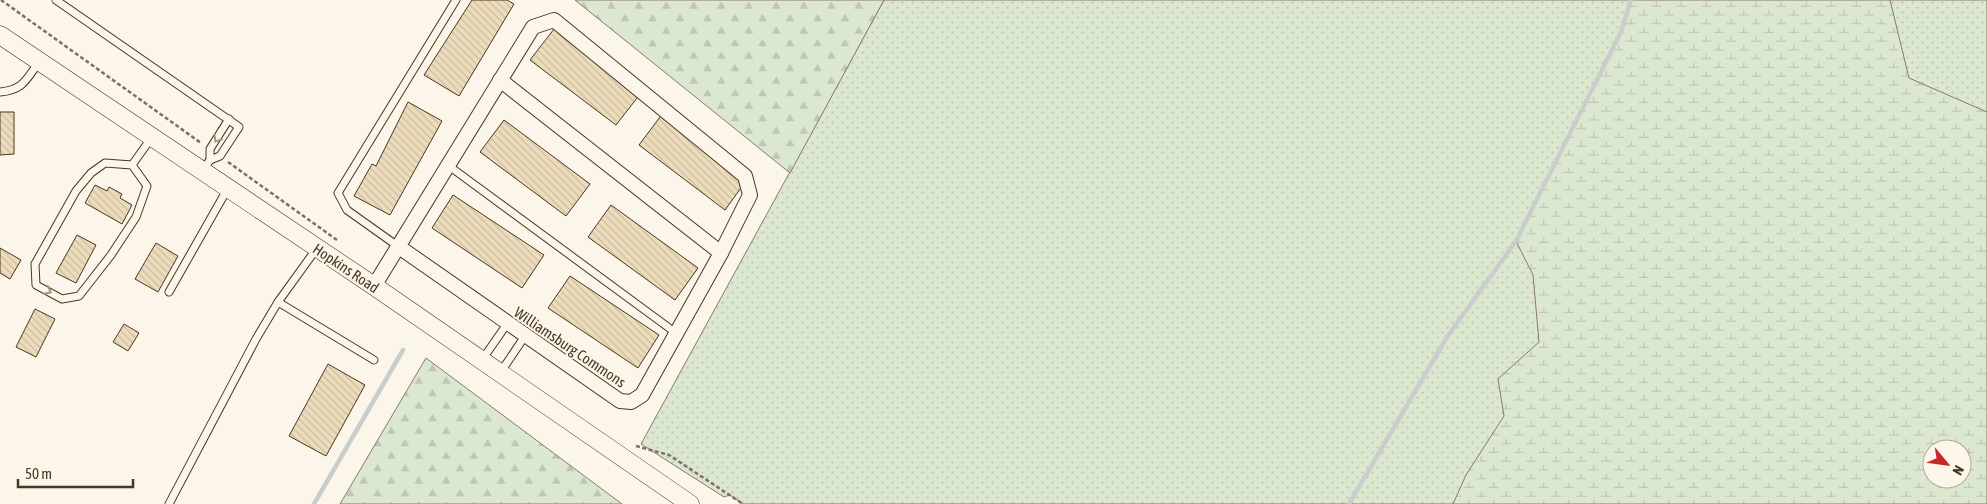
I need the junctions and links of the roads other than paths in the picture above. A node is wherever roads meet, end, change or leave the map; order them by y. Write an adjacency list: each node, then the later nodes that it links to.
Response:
1 (56, 0): 7 (lane)
2 (456, 0): 13 (lane)
3 (0, 35): 4 (street, Hopkins Road)
4 (39, 62): 6 (lane); 8 (street, Hopkins Road)
5 (500, 80): 11 (street, Williamsburg Commons); 15 (street); 15 (street, Williamsburg Commons)
6 (0, 92)
7 (229, 119): 10 (lane, one-way to 10); 10 (lane)
8 (152, 137): 9 (lane); 10 (street, Hopkins Road)
9 (132, 164): 9 (lane, one-way to 9)
10 (206, 165): 12 (street, Hopkins Road)
11 (449, 166): 13 (street, Williamsburg Commons); 20 (lane)
12 (228, 188): 14 (street, Hopkins Road); 17 (lane)
13 (399, 247): 16 (street, Williamsburg Commons); 19 (street, Williamsburg Commons)
14 (317, 248): 16 (street, Hopkins Road); 18 (lane)
15 (721, 253): 20 (street, Williamsburg Commons)
16 (374, 286): 23 (street, Hopkins Road)
17 (168, 292)
18 (278, 302): 22 (lane); 25 (lane)
19 (507, 324): 21 (street, Williamsburg Commons); 23 (lane)
20 (676, 333): 21 (street, Williamsburg Commons)
21 (525, 336): 24 (lane)
22 (374, 360)
23 (482, 360): 24 (street, Hopkins Road)
24 (500, 372): 26 (street, Hopkins Road)
25 (169, 504)
26 (690, 504)

